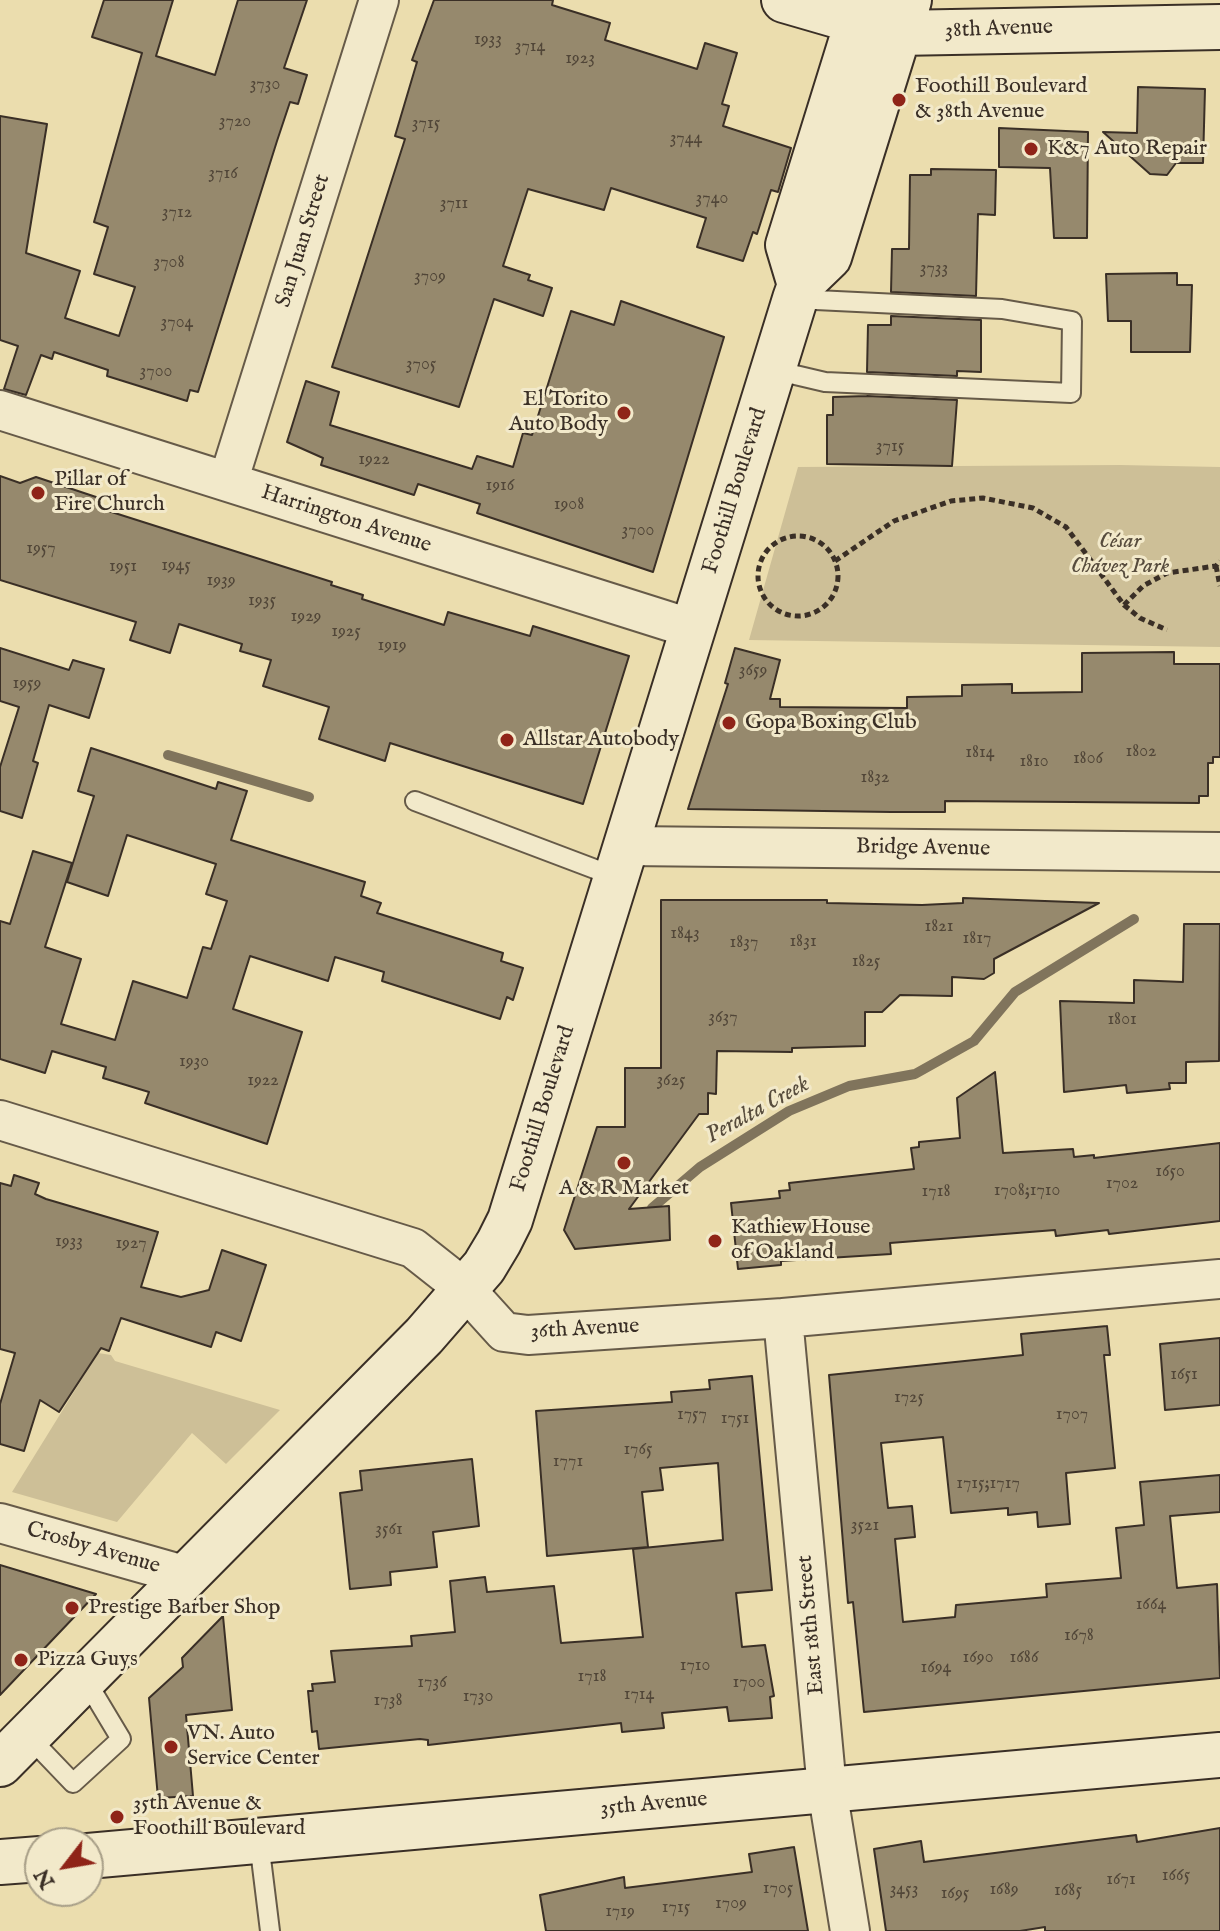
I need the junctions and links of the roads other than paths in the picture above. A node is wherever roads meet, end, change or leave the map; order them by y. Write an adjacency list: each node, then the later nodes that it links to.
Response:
1 (379, 0): 9 (street, San Juan Street)
2 (784, 0): 3 (main road, 38th Avenue)
3 (860, 11): 4 (main road, 38th Avenue); 6 (main road)
4 (903, 17): 5 (main road, 38th Avenue); 6 (main road, Foothill Boulevard)
5 (1220, 27)
6 (797, 292): 7 (main road, Foothill Boulevard); 7 (lane)
7 (774, 370): 10 (main road, Foothill Boulevard)
8 (0, 410): 9 (street, Harrington Avenue)
9 (228, 482): 10 (street, Harrington Avenue)
10 (693, 629): 13 (main road, Foothill Boulevard)
11 (415, 801): 13 (lane)
12 (1220, 852): 13 (street, Bridge Avenue)
13 (621, 862): 16 (main road, Foothill Boulevard)
14 (0, 1120): 16 (street, 36th Avenue)
15 (1220, 1279): 17 (street, 36th Avenue)
16 (465, 1289): 17 (street, 36th Avenue); 19 (main road, Foothill Boulevard)
17 (783, 1318): 23 (street, East 18th Street)
18 (0, 1523): 19 (street, Crosby Avenue)
19 (187, 1576): 20 (main road, Foothill Boulevard)
20 (85, 1679): 21 (main road, Foothill Boulevard); 21 (lane)
21 (14, 1750)
22 (1220, 1755): 23 (main road, 35th Avenue)
23 (827, 1789): 24 (main road, 35th Avenue); 29 (street, East 18th Street)
24 (259, 1842): 25 (main road, 35th Avenue); 28 (lane)
25 (104, 1855)
26 (24, 1860): 27 (main road)
27 (0, 1862)
28 (270, 1931)
29 (850, 1931)

